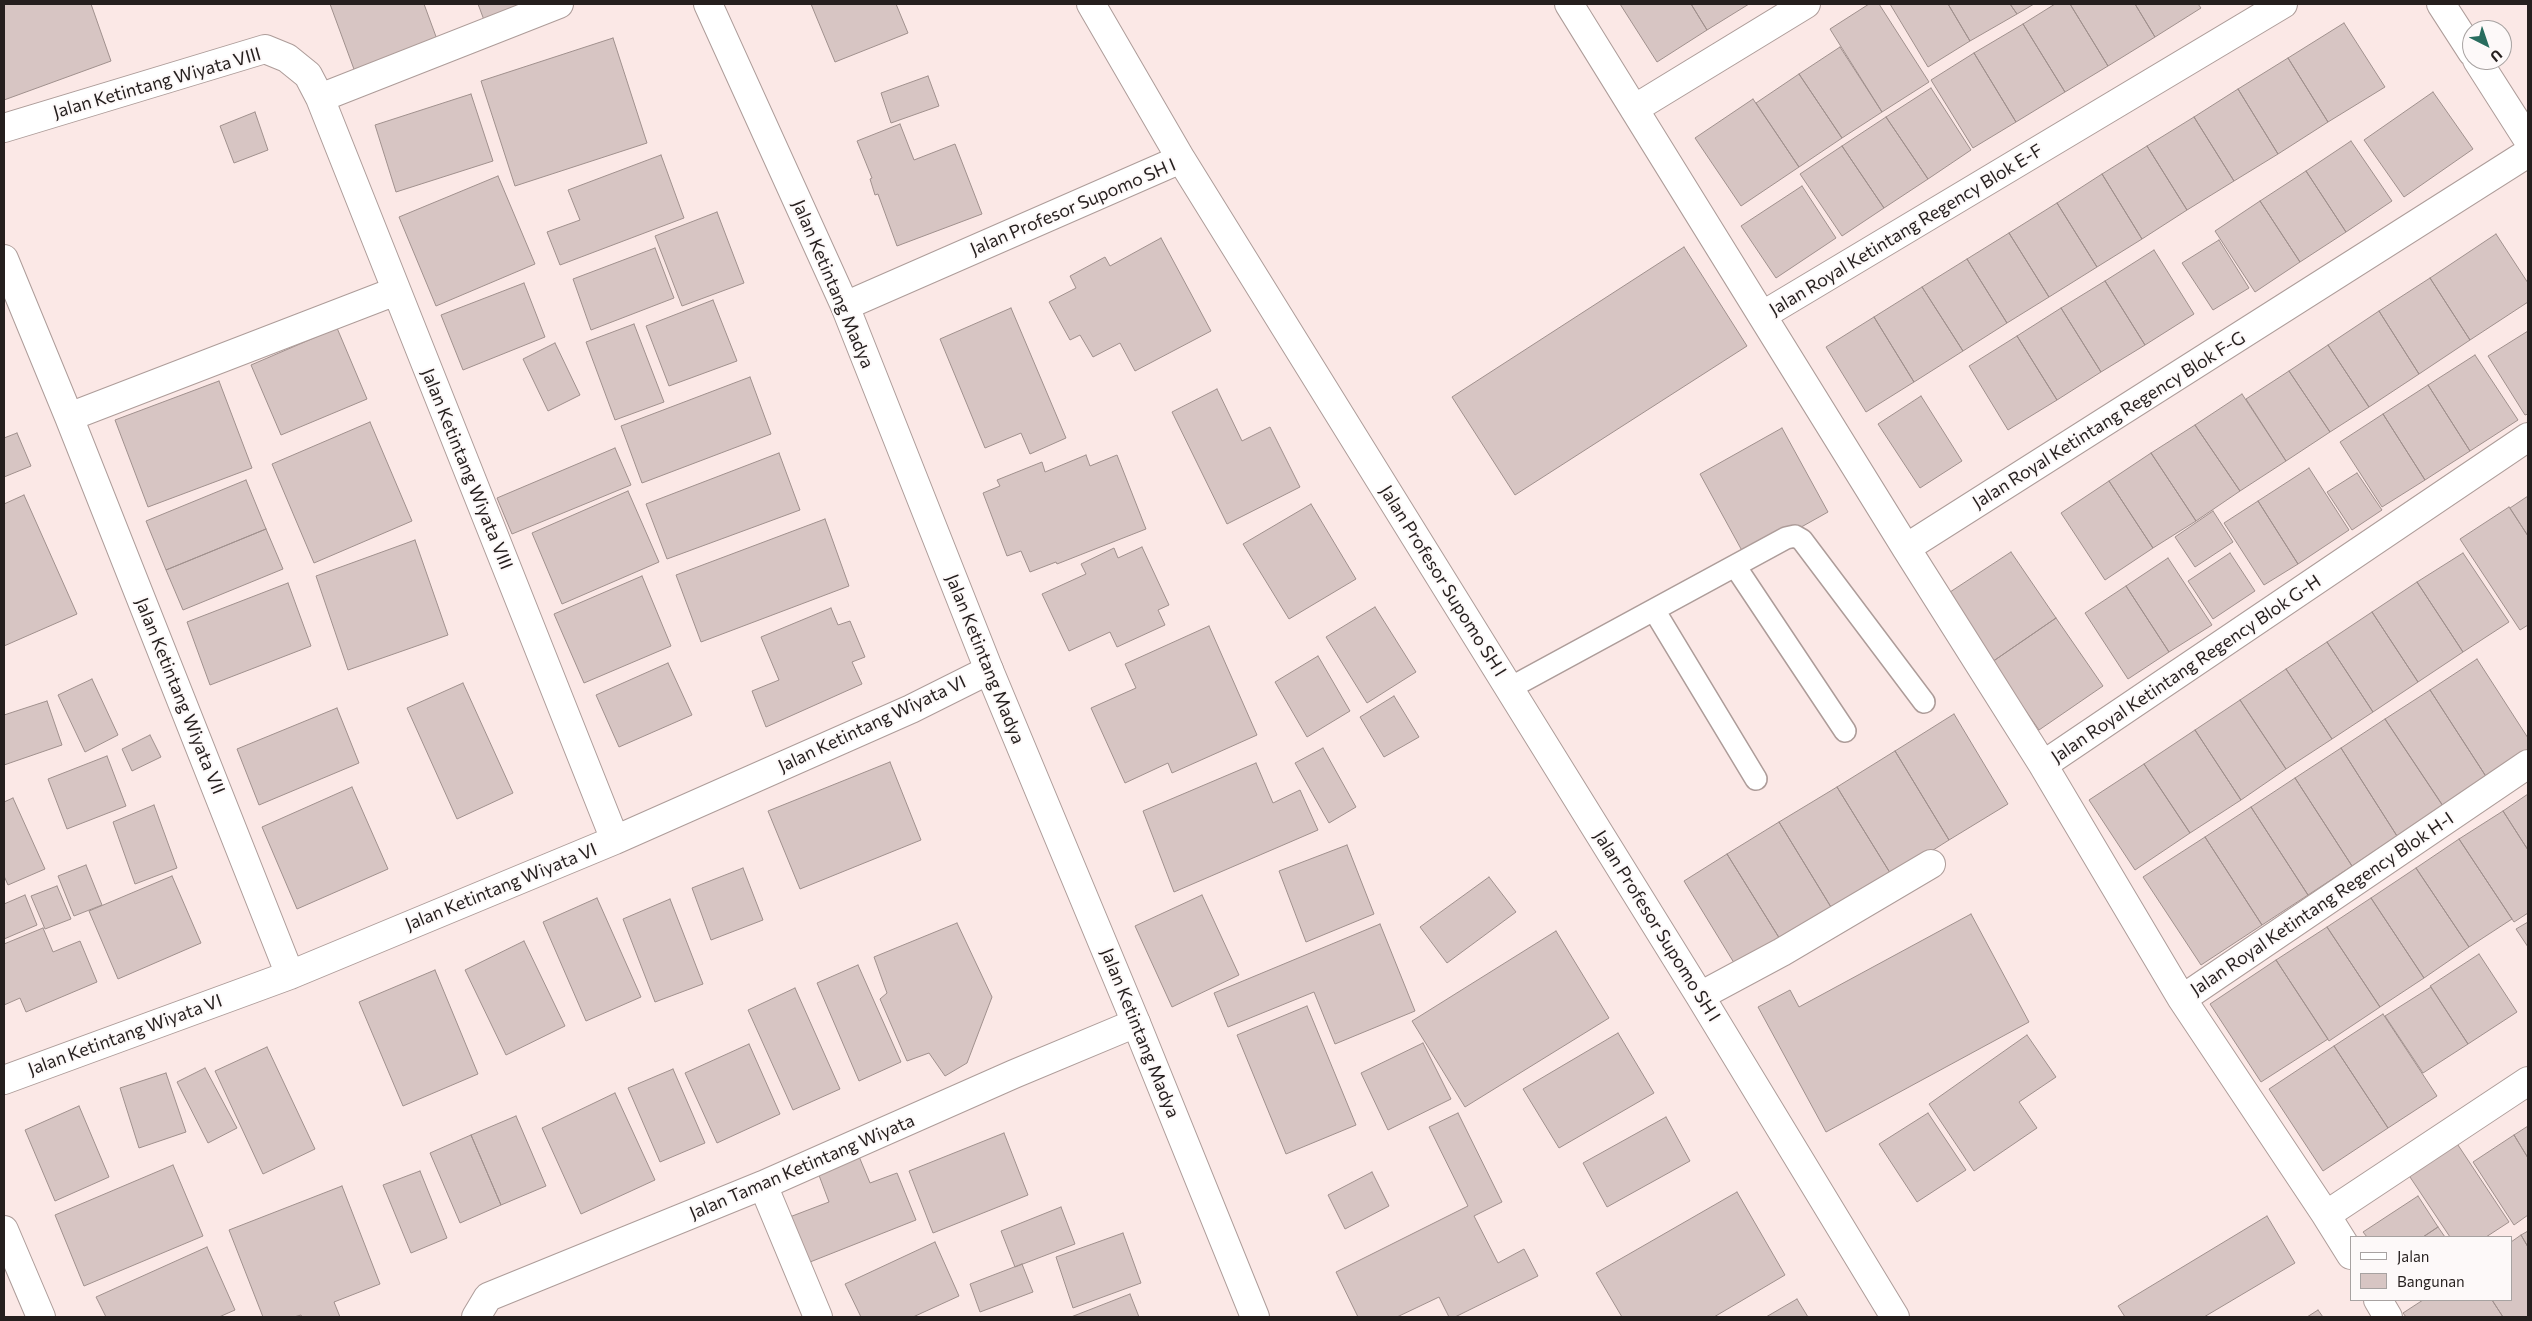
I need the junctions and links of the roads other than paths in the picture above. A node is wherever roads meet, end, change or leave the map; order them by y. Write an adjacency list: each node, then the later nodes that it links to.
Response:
1 (559, 4): 10 (street)
2 (708, 4): 18 (street, Jalan Ketintang Madya)
3 (1091, 4): 15 (street)
4 (1569, 4): 11 (street)
5 (1806, 4): 11 (street)
6 (2283, 4): 19 (street, Jalan Royal Ketintang Regency Blok E-F)
7 (2441, 4): 8 (street)
8 (2462, 37)
9 (2483, 70): 13 (street)
10 (320, 98): 12 (street, Jalan Ketintang Wiyata VIII); 17 (street, Jalan Ketintang Wiyata VIII)
11 (1634, 109): 19 (street)
12 (4, 128)
13 (2528, 140)
14 (2528, 153): 22 (street, Jalan Royal Ketintang Regency Blok F-G)
15 (1182, 159): 18 (street, Jalan Profesor Supomo SH I); 26 (street, Jalan Profesor Supomo SH I)
16 (4, 259): 20 (street, Jalan Ketintang Wiyata VII)
17 (396, 291): 20 (street); 32 (street, Jalan Ketintang Wiyata VIII)
18 (845, 306): 25 (street, Jalan Ketintang Madya)
19 (1763, 315): 22 (street, Jalan Royal Ketintang Regency Blok E-F)
20 (69, 418): 34 (street, Jalan Ketintang Wiyata VII)
21 (2528, 437): 30 (street, Jalan Royal Ketintang Regency Blok G-H)
22 (1906, 548): 30 (street)
23 (1735, 566): 24 (lane); 27 (lane); 28 (lane)
24 (1654, 610): 26 (lane); 31 (lane)
25 (989, 670): 32 (street, Jalan Ketintang Wiyata VI); 37 (street, Jalan Ketintang Madya)
26 (1510, 688): 35 (street, Jalan Profesor Supomo SH I)
27 (1924, 702)
28 (1845, 731)
29 (2528, 764): 36 (street, Jalan Royal Ketintang Regency Blok H-I)
30 (2044, 766): 36 (street, Jalan Royal Ketintang Regency Blok G-H)
31 (1756, 779)
32 (614, 840): 34 (street, Jalan Ketintang Wiyata VI)
33 (1932, 864): 35 (street)
34 (290, 974): 38 (street, Jalan Ketintang Wiyata VI)
35 (1700, 996): 49 (street, Jalan Profesor Supomo SH I)
36 (2182, 999): 41 (street, Jalan Royal Ketintang Regency Blok H-I)
37 (1136, 1023): 40 (street, Jalan Taman Ketintang Wiyata); 48 (street, Jalan Ketintang Madya)
38 (4, 1080)
39 (2528, 1081): 41 (street)
40 (763, 1185): 46 (street, Jalan Taman Ketintang Wiyata); 47 (street)
41 (2326, 1215): 43 (street, Jalan Royal Ketintang Regency Blok H-I)
42 (4, 1230): 45 (street)
43 (2350, 1253)
44 (2379, 1301): 50 (street)
45 (41, 1317)
46 (476, 1317)
47 (818, 1317)
48 (1255, 1317)
49 (1895, 1317)
50 (2388, 1317)

